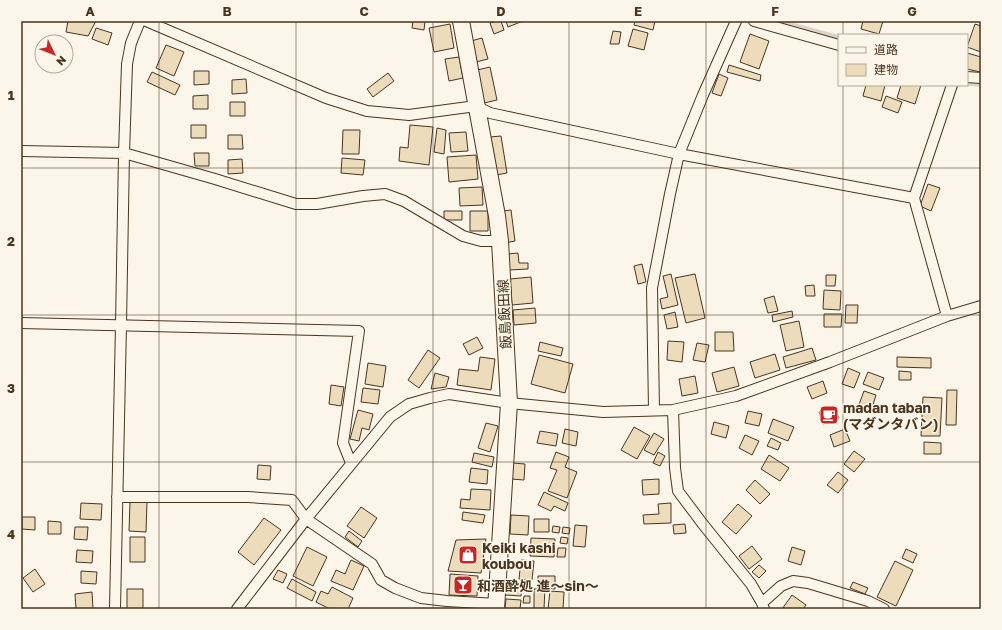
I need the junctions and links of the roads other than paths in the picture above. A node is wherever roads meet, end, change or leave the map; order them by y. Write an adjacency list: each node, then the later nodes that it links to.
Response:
1 (140, 21): 12 (street)
2 (146, 21): 10 (street)
3 (462, 21): 10 (main road, 飯島飯田線)
4 (736, 21): 13 (street)
5 (754, 21): 6 (street)
6 (838, 45)
7 (968, 77): 8 (street)
8 (981, 78)
9 (952, 86): 14 (street)
10 (476, 106): 13 (street); 15 (main road, 飯島飯田線)
11 (21, 151): 12 (street)
12 (124, 153): 15 (street); 19 (street)
13 (679, 154): 14 (street); 21 (street)
14 (914, 198): 17 (street)
15 (500, 241): 20 (main road, 飯島飯田線)
16 (981, 306): 17 (street)
17 (947, 316): 22 (street)
18 (21, 323): 19 (street)
19 (121, 325): 23 (street); 24 (street)
20 (509, 403): 21 (street); 23 (street); 26 (main road, 飯島飯田線)
21 (654, 410): 22 (street)
22 (673, 410): 27 (street)
23 (352, 463): 25 (street)
24 (117, 497): 25 (street); 28 (street)
25 (306, 518): 26 (street); 29 (street)
26 (496, 606)
27 (763, 606): 30 (street)
28 (115, 609)
29 (237, 609)
30 (884, 609)

